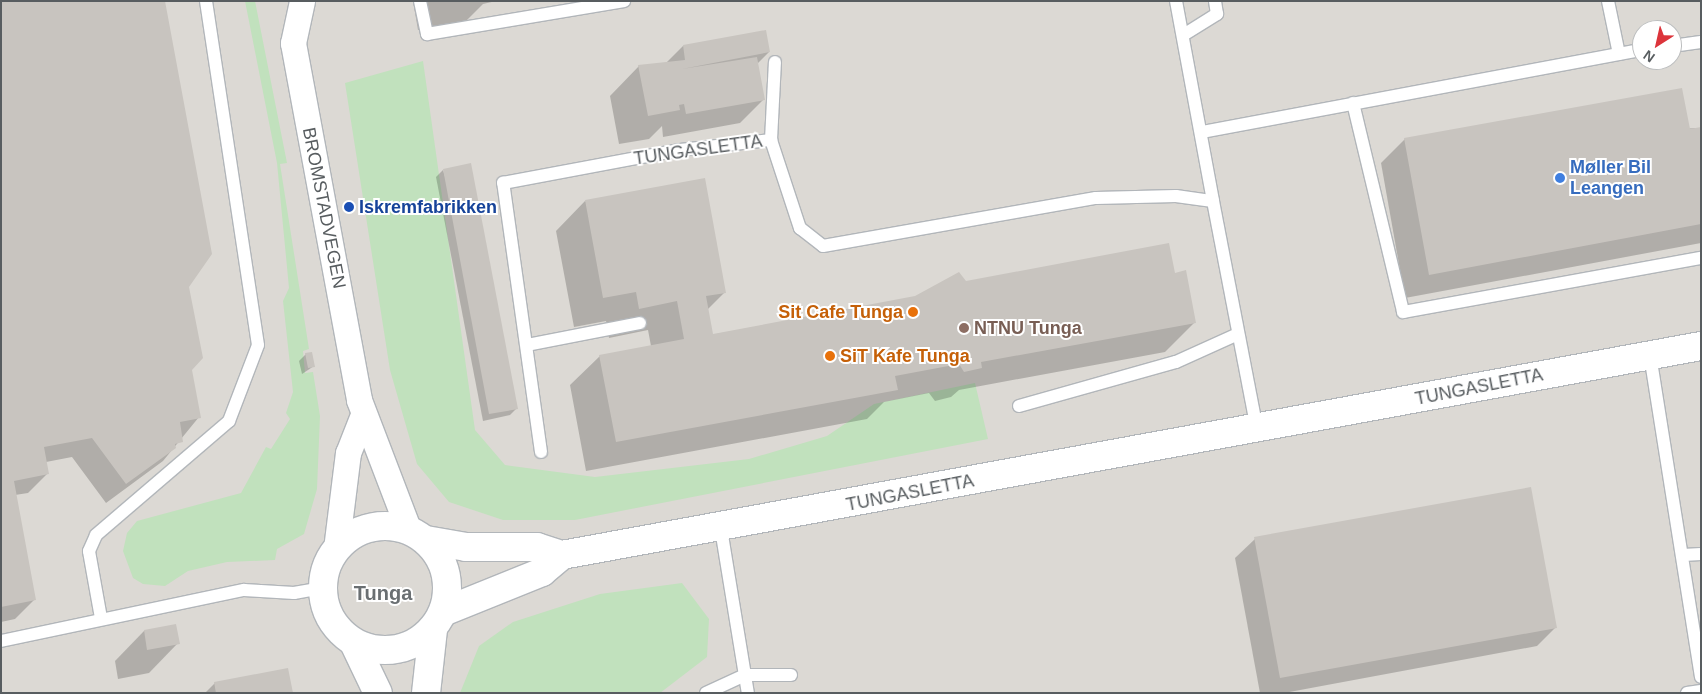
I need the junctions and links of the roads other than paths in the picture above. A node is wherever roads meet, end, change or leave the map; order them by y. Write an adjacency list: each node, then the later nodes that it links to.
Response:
1 (206, 1): 35 (lane)
2 (302, 1): 25 (street, BROMSTADVEGEN)
3 (420, 1): 4 (lane)
4 (624, 1)
5 (1176, 1): 8 (lane)
6 (1215, 1): 8 (lane)
7 (1608, 1): 12 (lane)
8 (1185, 34): 15 (lane)
9 (1701, 42): 10 (lane)
10 (1682, 45)
11 (1632, 52): 12 (lane)
12 (1619, 54): 14 (lane)
13 (775, 62): 16 (lane)
14 (1353, 103): 15 (lane); 18 (lane)
15 (1202, 132): 17 (lane)
16 (771, 140): 17 (lane, TUNGASLETTA); 21 (lane, TUNGASLETTA)
17 (1213, 201): 20 (lane)
18 (1701, 258)
19 (640, 323): 21 (lane)
20 (1238, 334): 24 (lane); 26 (lane)
21 (527, 345): 27 (lane, TUNGASLETTA)
22 (1701, 346): 23 (street, TUNGASLETTA)
23 (1650, 355): 26 (street, TUNGASLETTA); 33 (lane)
24 (1019, 406)
25 (363, 415): 29 (street, BROMSTADVEGEN); 30 (street)
26 (1257, 429): 28 (street, TUNGASLETTA)
27 (541, 452)
28 (721, 529): 32 (street, TUNGASLETTA); 39 (lane)
29 (417, 535): 30 (street); 32 (street, TUNGASLETTA); 36 (street)
30 (336, 549): 34 (street)
31 (1701, 554): 33 (lane)
32 (562, 555): 36 (street)
33 (1683, 555): 41 (lane)
34 (322, 588): 35 (lane); 38 (street)
35 (101, 618): 37 (lane)
36 (438, 621): 38 (street); 44 (street)
37 (1, 641)
38 (354, 643): 43 (street)
39 (745, 675): 40 (lane); 45 (lane); 46 (lane)
40 (791, 675)
41 (1701, 677)
42 (1701, 691): 47 (lane)
43 (378, 693)
44 (426, 693)
45 (706, 693)
46 (748, 693)
47 (1687, 693)

